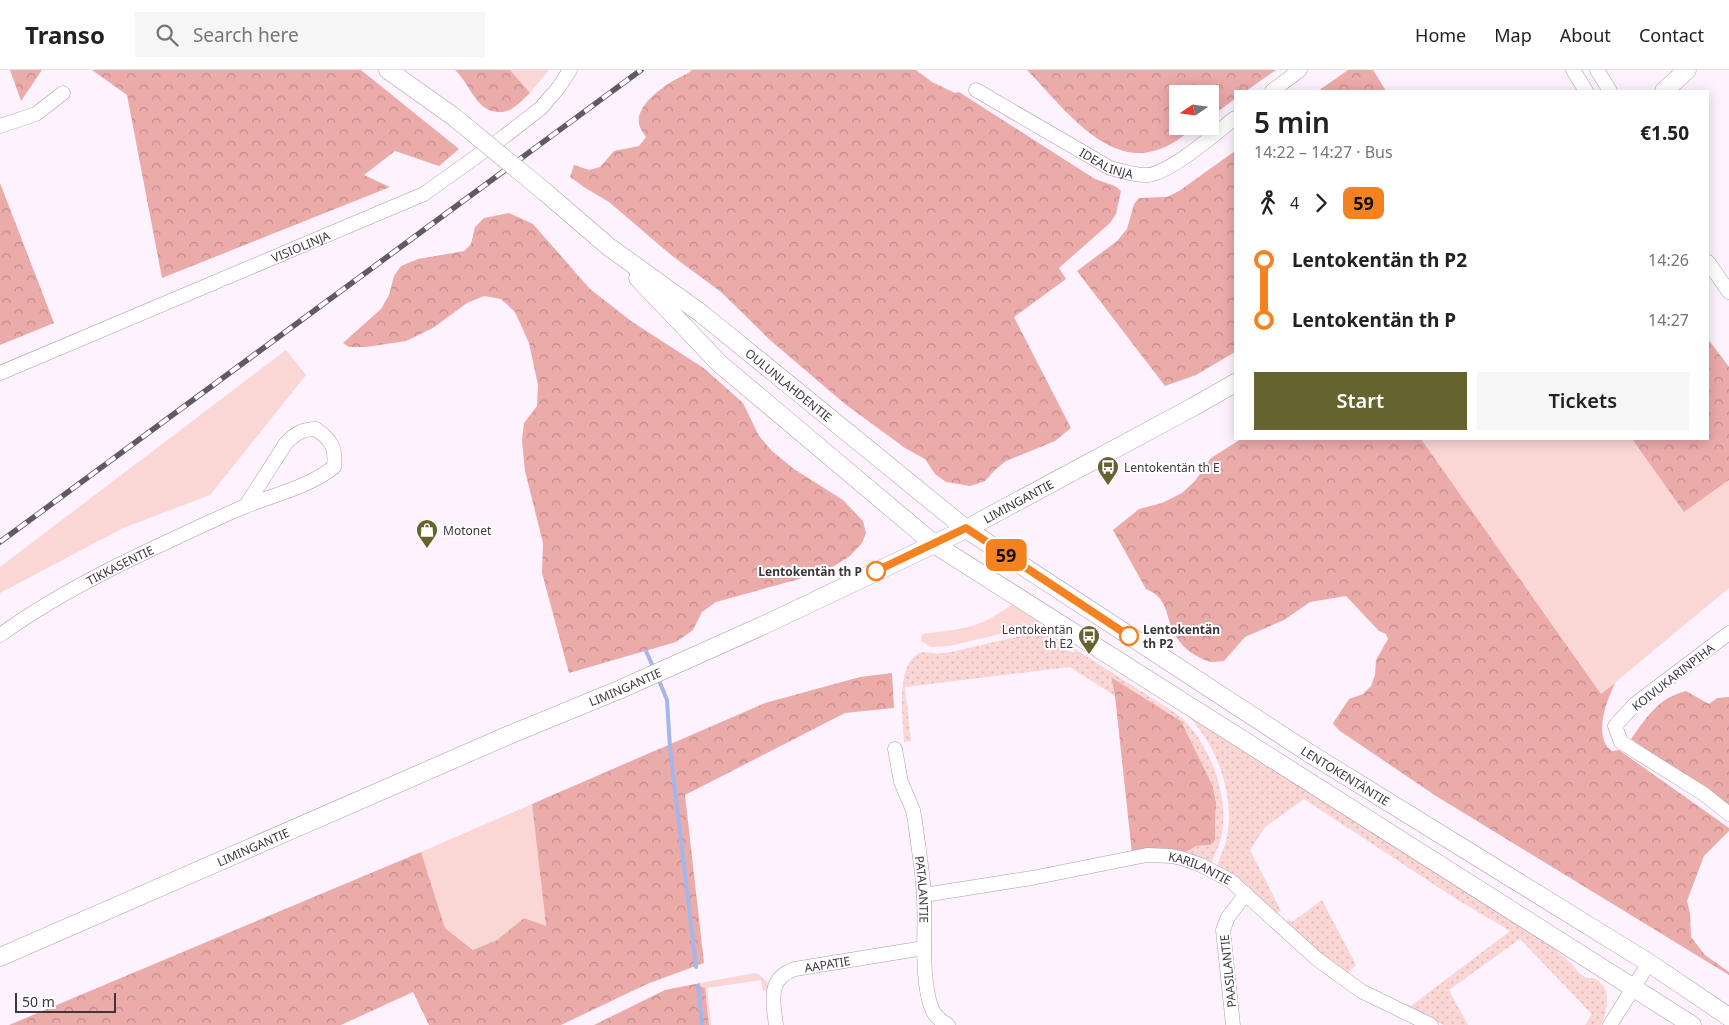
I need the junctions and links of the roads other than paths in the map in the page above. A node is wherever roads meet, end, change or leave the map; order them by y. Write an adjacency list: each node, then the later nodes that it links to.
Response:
1 (388, 70): 14 (main road, OULUNLAHDENTIE)
2 (407, 70): 14 (main road, OULUNLAHDENTIE)
3 (570, 70): 20 (street, VISIOLINJA)
4 (1300, 70): 9 (street)
5 (1573, 70): 10 (street)
6 (1597, 70): 11 (street)
7 (1687, 70): 12 (main road)
8 (976, 90): 15 (street, IDEALINJA)
9 (1273, 90)
10 (1585, 90)
11 (1609, 90)
12 (1665, 90)
13 (63, 93): 16 (street)
14 (454, 117): 17 (main road, OULUNLAHDENTIE, bridge)
15 (1234, 119)
16 (0, 126)
17 (608, 247): 23 (main road, OULUNLAHDENTIE); 24 (main road, OULUNLAHDENTIE)
18 (1709, 263): 19 (street)
19 (1729, 292)
20 (0, 373)
21 (1234, 384): 23 (main road, LIMINGANTIE)
22 (244, 507): 22 (street, TIKKASENTIE); 26 (street, TIKKASENTIE)
23 (966, 528): 24 (main road, LIMINGANTIE); 33 (main road, LENTOKENTÄNTIE)
24 (934, 544): 32 (main road, LIMINGANTIE); 34 (main road, LENTOKENTÄNTIE)
25 (1729, 633): 28 (street, KOIVUKARINPIHA)
26 (0, 635)
27 (895, 749): 30 (street, PATALANTIE)
28 (1729, 814)
29 (1246, 894): 30 (street, KARILANTIE); 38 (street, PAASILANTIE); 39 (street, KARILANTIE)
30 (924, 895): 31 (street, PATALANTIE)
31 (924, 948): 36 (street, AAPATIE); 37 (street, PATALANTIE)
32 (0, 958)
33 (1649, 963): 34 (street); 35 (main road, LENTOKENTÄNTIE)
34 (1632, 988): 40 (street); 41 (main road, LENTOKENTÄNTIE)
35 (1729, 1017)
36 (776, 1025)
37 (948, 1025)
38 (1233, 1025)
39 (1431, 1025)
40 (1610, 1025)
41 (1692, 1025)

